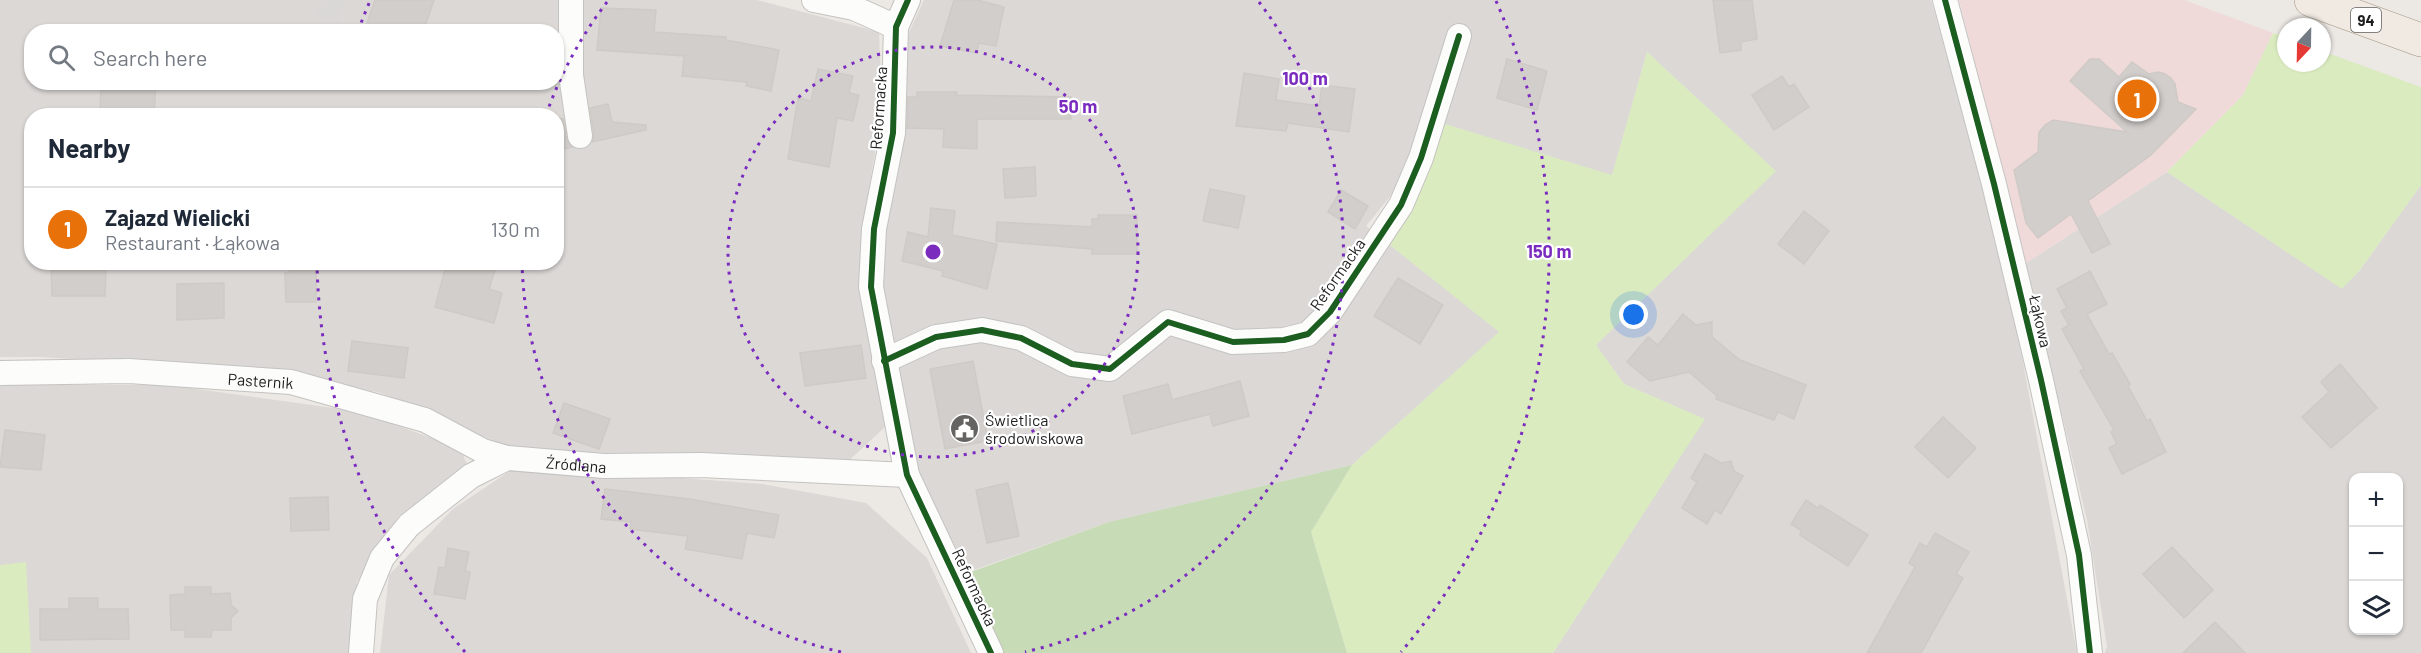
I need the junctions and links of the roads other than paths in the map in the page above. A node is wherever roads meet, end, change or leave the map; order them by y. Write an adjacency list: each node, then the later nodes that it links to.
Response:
1 (571, 0): 9 (street)
2 (814, 0): 6 (street)
3 (908, 0): 6 (street, Reformacka)
4 (1945, 0): 16 (street, Łąkowa)
5 (2311, 0): 8 (main road, 94)
6 (896, 27): 10 (street, Reformacka)
7 (1459, 36): 10 (street, Reformacka)
8 (2421, 40)
9 (580, 136)
10 (884, 361): 13 (street, Reformacka)
11 (0, 373): 12 (street, Pasternik)
12 (507, 458): 13 (street, Źródlana); 14 (street)
13 (907, 475): 15 (street, Reformacka)
14 (361, 653)
15 (991, 653)
16 (2090, 653)

